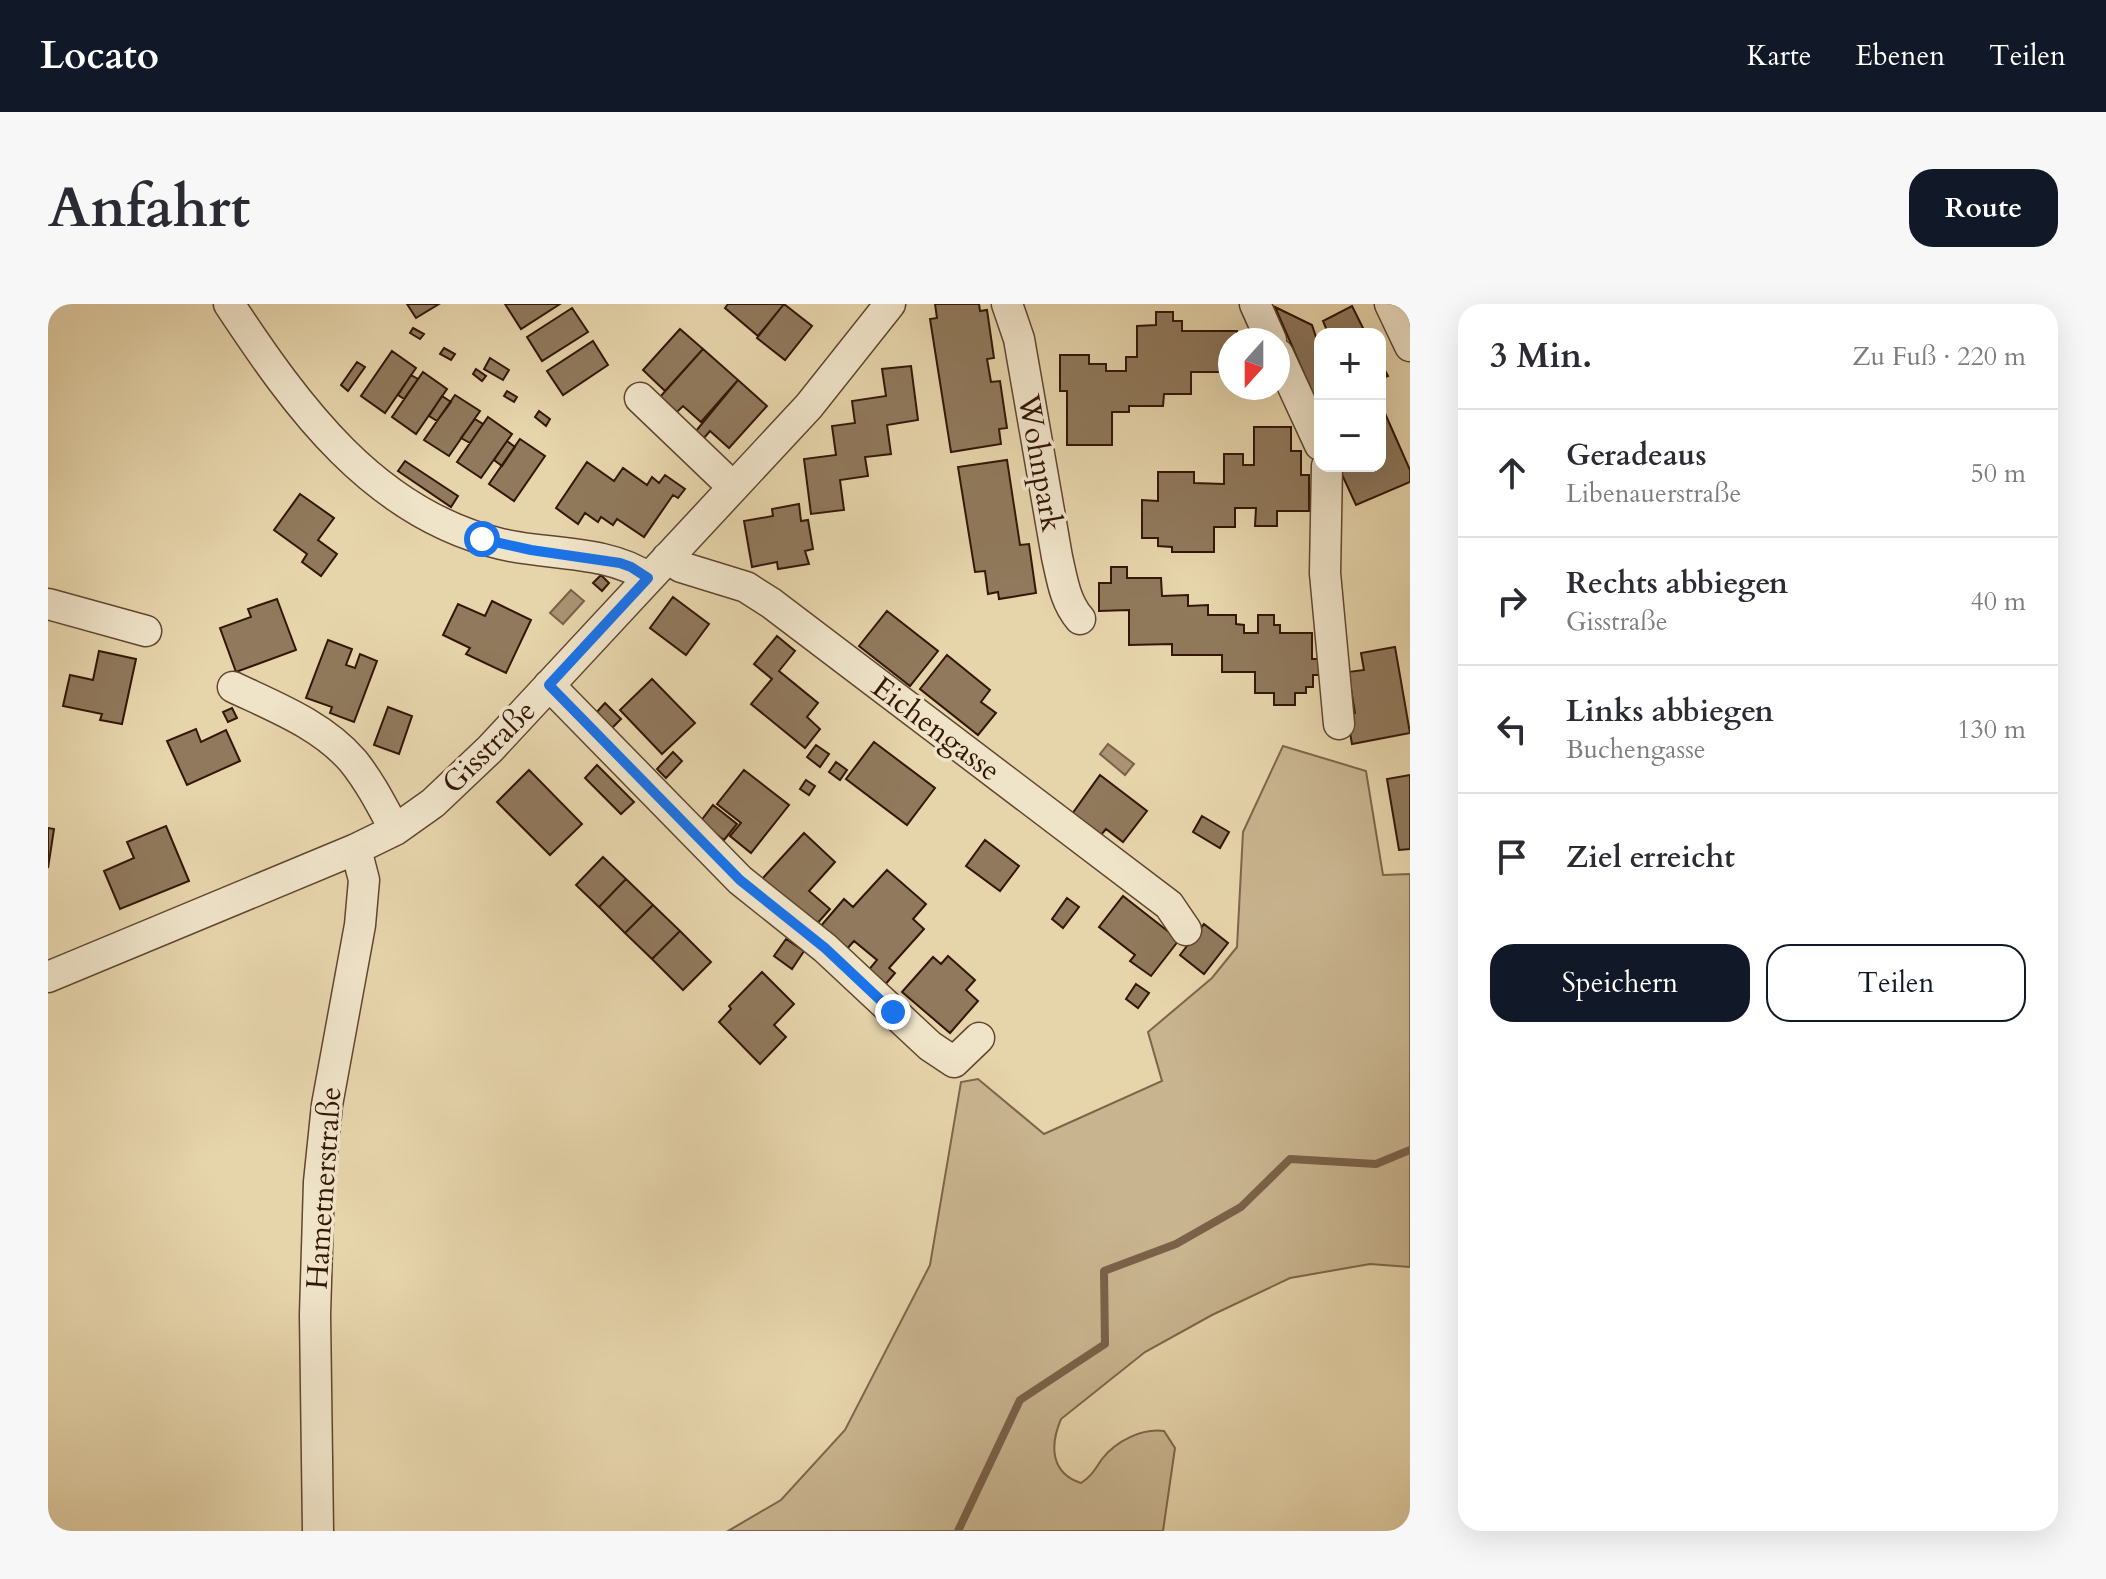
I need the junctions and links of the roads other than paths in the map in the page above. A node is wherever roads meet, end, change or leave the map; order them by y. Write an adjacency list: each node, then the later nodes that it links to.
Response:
1 (229, 304): 13 (street, Eichengasse)
2 (1007, 304): 15 (street, Wohnpark)
3 (1255, 304): 6 (street)
4 (1390, 304): 7 (street)
5 (878, 309): 12 (street, Gisstraße)
6 (1266, 328)
7 (1410, 346)
8 (1290, 380): 10 (street)
9 (640, 398): 12 (street)
10 (1314, 432)
11 (1328, 472): 19 (street)
12 (733, 487): 13 (street, Gisstraße)
13 (657, 568): 17 (street, Gisstraße); 22 (street, Eichengasse)
14 (48, 604): 16 (street)
15 (1080, 619)
16 (146, 631)
17 (549, 685): 20 (street, Gisstraße); 24 (street)
18 (233, 687): 20 (street)
19 (1339, 724)
20 (395, 830): 21 (street, Gisstraße)
21 (356, 849): 23 (street, Gisstraße); 25 (street, Hametnerstraße)
22 (1186, 930)
23 (48, 977)
24 (979, 1038)
25 (318, 1531)

